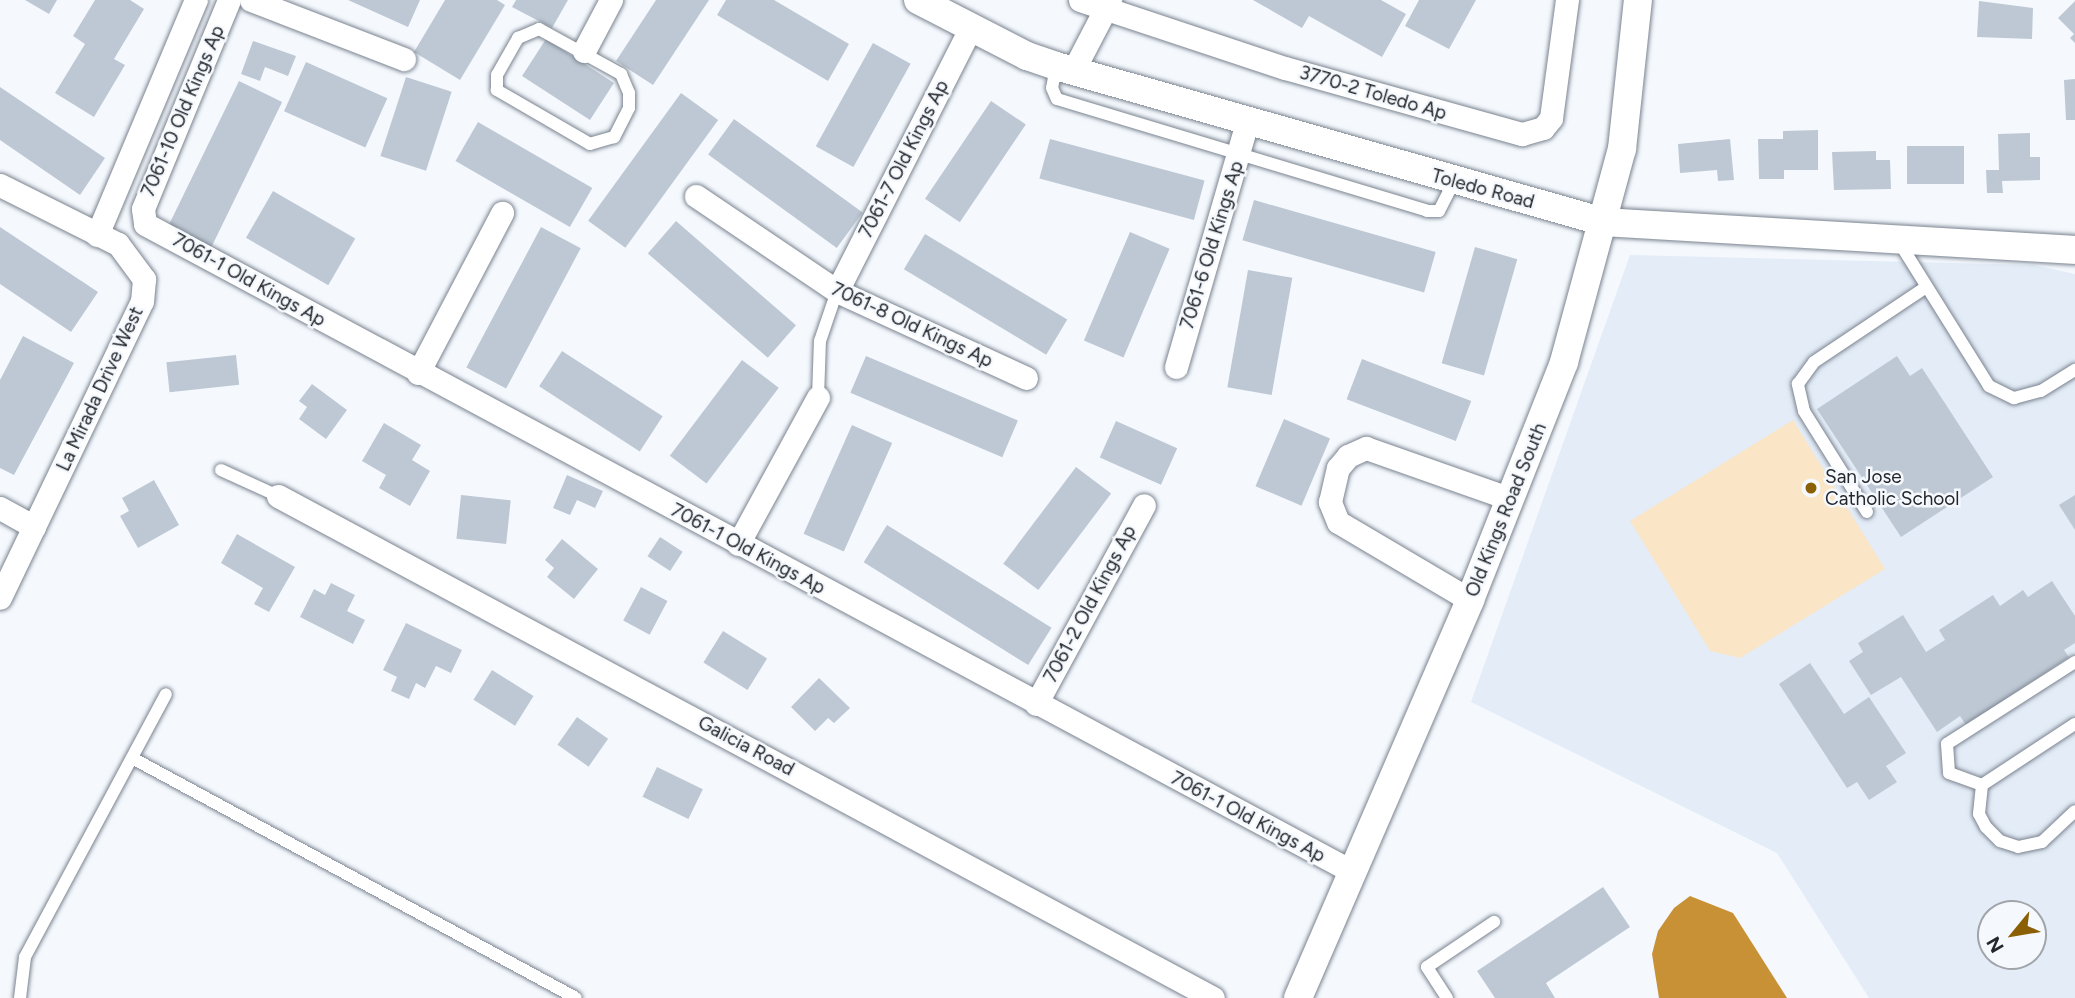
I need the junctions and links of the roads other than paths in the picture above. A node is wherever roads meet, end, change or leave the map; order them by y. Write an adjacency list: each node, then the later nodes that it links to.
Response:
1 (196, 0): 22 (street)
2 (229, 0): 21 (street, 7061-10 Old Kings Ap)
3 (251, 0): 12 (street)
4 (611, 0): 11 (street)
5 (918, 0): 10 (street, Toledo Road)
6 (1080, 0): 9 (street, 3770-2 Toledo Ap)
7 (1567, 0): 9 (street, 3770-2 Toledo Ap)
8 (1638, 0): 20 (street, Old Kings Road South)
9 (1107, 5): 13 (street)
10 (971, 27): 13 (street, Toledo Road); 26 (street, 7061-7 Old Kings Ap)
11 (584, 51): 11 (lane)
12 (404, 59)
13 (1064, 68): 14 (street, Toledo Road); 15 (lane)
14 (1247, 122): 15 (street, 7061-6 Old Kings Ap); 16 (street, Toledo Road)
15 (1239, 153): 16 (lane); 27 (street, 7061-6 Old Kings Ap)
16 (1454, 181): 20 (street, Toledo Road)
17 (0, 185): 22 (street, La Mirada Drive West)
18 (696, 196): 26 (street, 7061-8 Old Kings Ap)
19 (502, 213): 29 (street)
20 (1604, 222): 23 (street, Toledo Road); 34 (street, Old Kings Road South)
21 (145, 224): 29 (street, 7061-1 Old Kings Ap)
22 (97, 234): 38 (street, La Mirada Drive West)
23 (1897, 238): 24 (street, Toledo Road); 25 (lane)
24 (2075, 250)
25 (1926, 288): 28 (lane); 37 (lane)
26 (837, 291): 30 (street, 7061-8 Old Kings Ap); 31 (lane)
27 (1176, 367)
28 (2075, 370)
29 (418, 373): 39 (street, 7061-1 Old Kings Ap)
30 (1026, 378)
31 (818, 397): 39 (street)
32 (221, 470): 33 (lane)
33 (278, 496): 53 (street, Galicia Road)
34 (1511, 499): 41 (street, Old Kings Road South); 41 (street)
35 (1144, 505): 44 (street, 7061-2 Old Kings Ap)
36 (0, 508): 38 (street)
37 (1867, 512)
38 (34, 527): 40 (street, La Mirada Drive West)
39 (738, 544): 44 (street, 7061-1 Old Kings Ap)
40 (0, 598)
41 (1469, 600): 49 (street, Old Kings Road South)
42 (2075, 662): 47 (lane)
43 (166, 694): 46 (lane)
44 (1036, 704): 49 (street, 7061-1 Old Kings Ap)
45 (2073, 730): 47 (lane)
46 (134, 759): 51 (lane); 52 (lane)
47 (1982, 785): 48 (lane)
48 (2075, 811)
49 (1353, 872): 54 (street, Old Kings Road South)
50 (1494, 922): 55 (lane)
51 (20, 998)
52 (576, 998)
53 (1213, 998)
54 (1297, 998)
55 (1447, 998)

